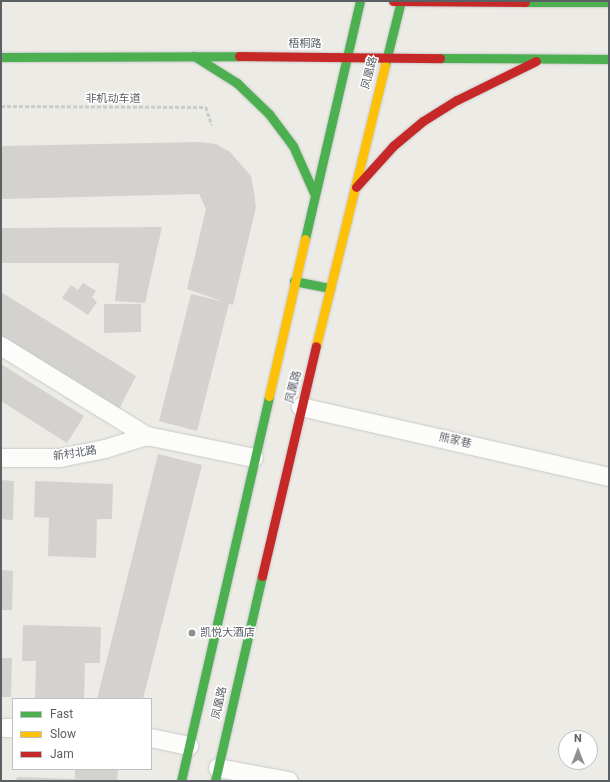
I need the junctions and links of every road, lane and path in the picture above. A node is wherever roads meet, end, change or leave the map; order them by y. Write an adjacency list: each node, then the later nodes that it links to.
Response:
1 (360, 1): 7 (main road, 凤凰路)
2 (393, 1): 3 (main road)
3 (401, 1): 4 (main road); 9 (main road, 凤凰路)
4 (505, 1): 5 (main road)
5 (609, 2)
6 (194, 56): 7 (main road, 梧桐路); 8 (main road, 梧桐路); 15 (main road)
7 (347, 56): 9 (main road, 梧桐路); 15 (main road, 凤凰路)
8 (1, 57)
9 (386, 57): 10 (main road, 梧桐路); 14 (main road, 凤凰路)
10 (542, 58): 11 (main road, 梧桐路); 14 (main road)
11 (609, 59)
12 (1, 106): 13 (path, 非机动车道)
13 (212, 125)
14 (354, 189): 17 (main road, 凤凰路)
15 (314, 193): 16 (main road, 凤凰路)
16 (294, 281): 17 (main road); 22 (main road, 凤凰路)
17 (330, 288): 19 (main road, 凤凰路)
18 (1, 346): 20 (street)
19 (301, 407): 23 (street, 熊家巷); 28 (main road, 凤凰路)
20 (147, 436): 21 (street, 新村北路); 22 (street)
21 (1, 458)
22 (254, 458): 27 (main road, 凤凰路)
23 (609, 477)
24 (1, 728): 25 (street)
25 (12, 728)
26 (152, 738): 27 (street)
27 (189, 746): 29 (main road, 凤凰路)
28 (216, 774): 30 (street)
29 (181, 781)
30 (289, 781)

